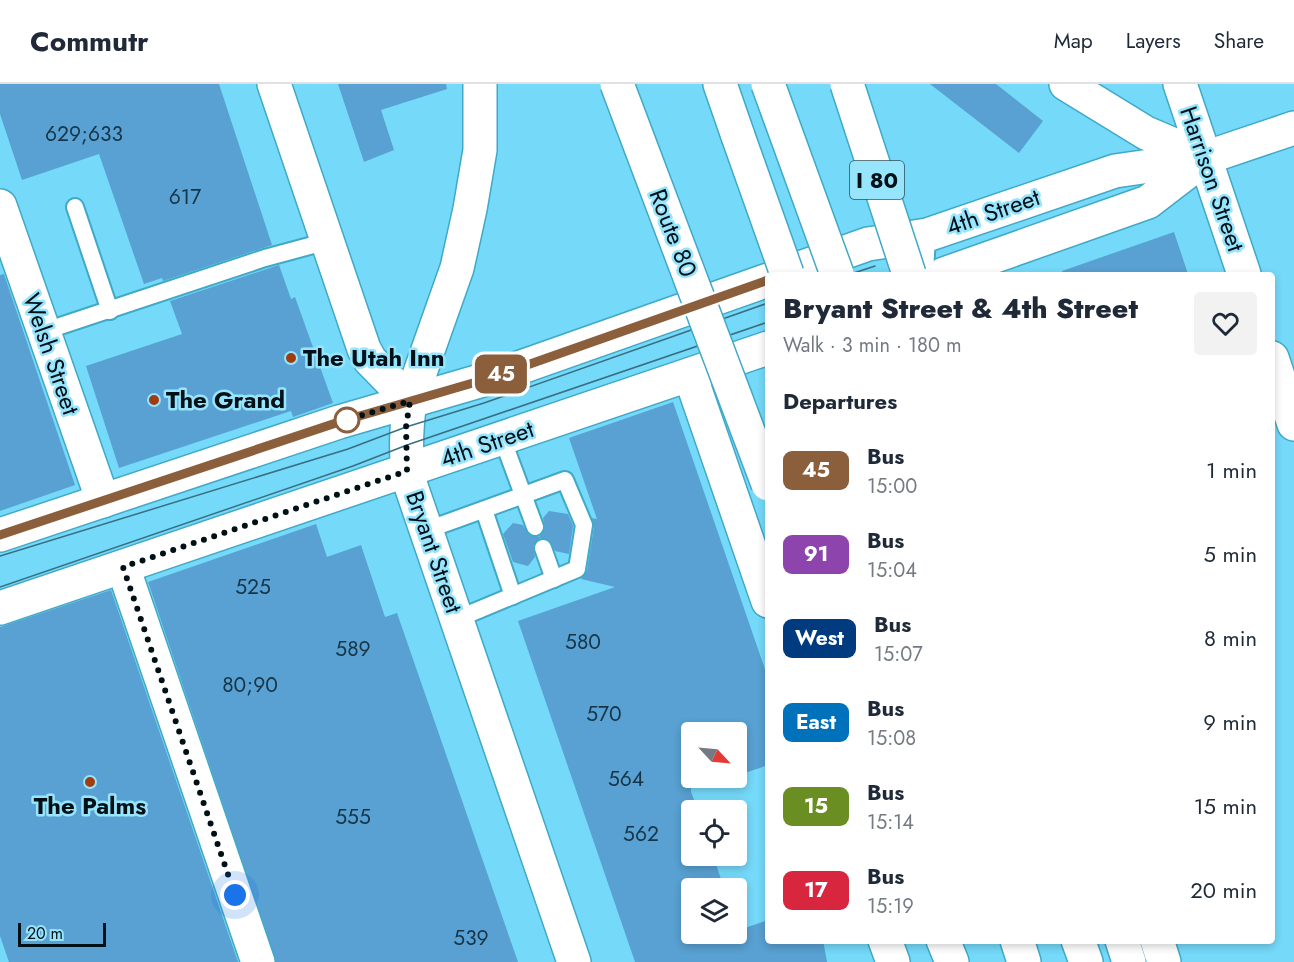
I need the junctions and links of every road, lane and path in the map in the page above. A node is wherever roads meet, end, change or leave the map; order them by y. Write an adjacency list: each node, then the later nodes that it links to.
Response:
1 (274, 84): 14 (main road)
2 (617, 84): 32 (main road, Route 80, bridge)
3 (720, 84): 15 (main road, bridge)
4 (768, 84): 17 (main road, bridge)
5 (847, 84): 18 (main road, I 80, bridge)
6 (1066, 84): 10 (main road)
7 (1180, 84): 10 (main road, Harrison Street)
8 (481, 88): 28 (main road, Bryant Street)
9 (1294, 128): 10 (main road, 4th Street)
10 (1205, 158): 13 (main road, 4th Street); 20 (main road, 4th Street); 21 (main road, Harrison Street)
11 (0, 206): 24 (main road, Welsh Street)
12 (75, 207): 23 (lane)
13 (927, 236): 16 (main road, 4th Street); 19 (lane)
14 (328, 241): 23 (lane); 28 (main road)
15 (784, 272)
16 (791, 272)
17 (836, 272)
18 (908, 272)
19 (925, 272)
20 (950, 272)
21 (1243, 272)
22 (765, 281): 28 (main road)
23 (110, 311): 24 (lane)
24 (42, 332): 34 (main road, Welsh Street)
25 (765, 349): 27 (main road, 4th Street)
26 (1275, 367): 29 (main road)
27 (690, 375): 30 (main road, 4th Street); 42 (main road)
28 (410, 401): 31 (main road, Bryant Street); 34 (main road)
29 (1294, 424)
30 (502, 438): 31 (main road, 4th Street); 33 (lane)
31 (407, 471): 37 (main road, Bryant Street); 40 (main road, 4th Street)
32 (765, 476)
33 (524, 496): 35 (lane); 36 (lane); 41 (lane)
34 (103, 501): 38 (main road)
35 (484, 510): 37 (lane); 43 (lane)
36 (535, 527)
37 (427, 530): 45 (main road, Bryant Street)
38 (0, 535)
39 (543, 548): 41 (lane)
40 (123, 567): 44 (main road, 4th Street); 52 (main road)
41 (554, 579): 43 (lane)
42 (765, 591)
43 (513, 596): 45 (lane)
44 (0, 608)
45 (456, 619): 53 (main road, Bryant Street)
46 (886, 944): 54 (main road)
47 (945, 944): 55 (main road)
48 (1018, 944): 56 (main road)
49 (1079, 944): 57 (main road)
50 (1123, 944): 58 (main road)
51 (1158, 944): 59 (main road)
52 (258, 962)
53 (574, 962)
54 (893, 962)
55 (952, 962)
56 (1024, 962)
57 (1086, 962)
58 (1129, 962)
59 (1164, 962)

